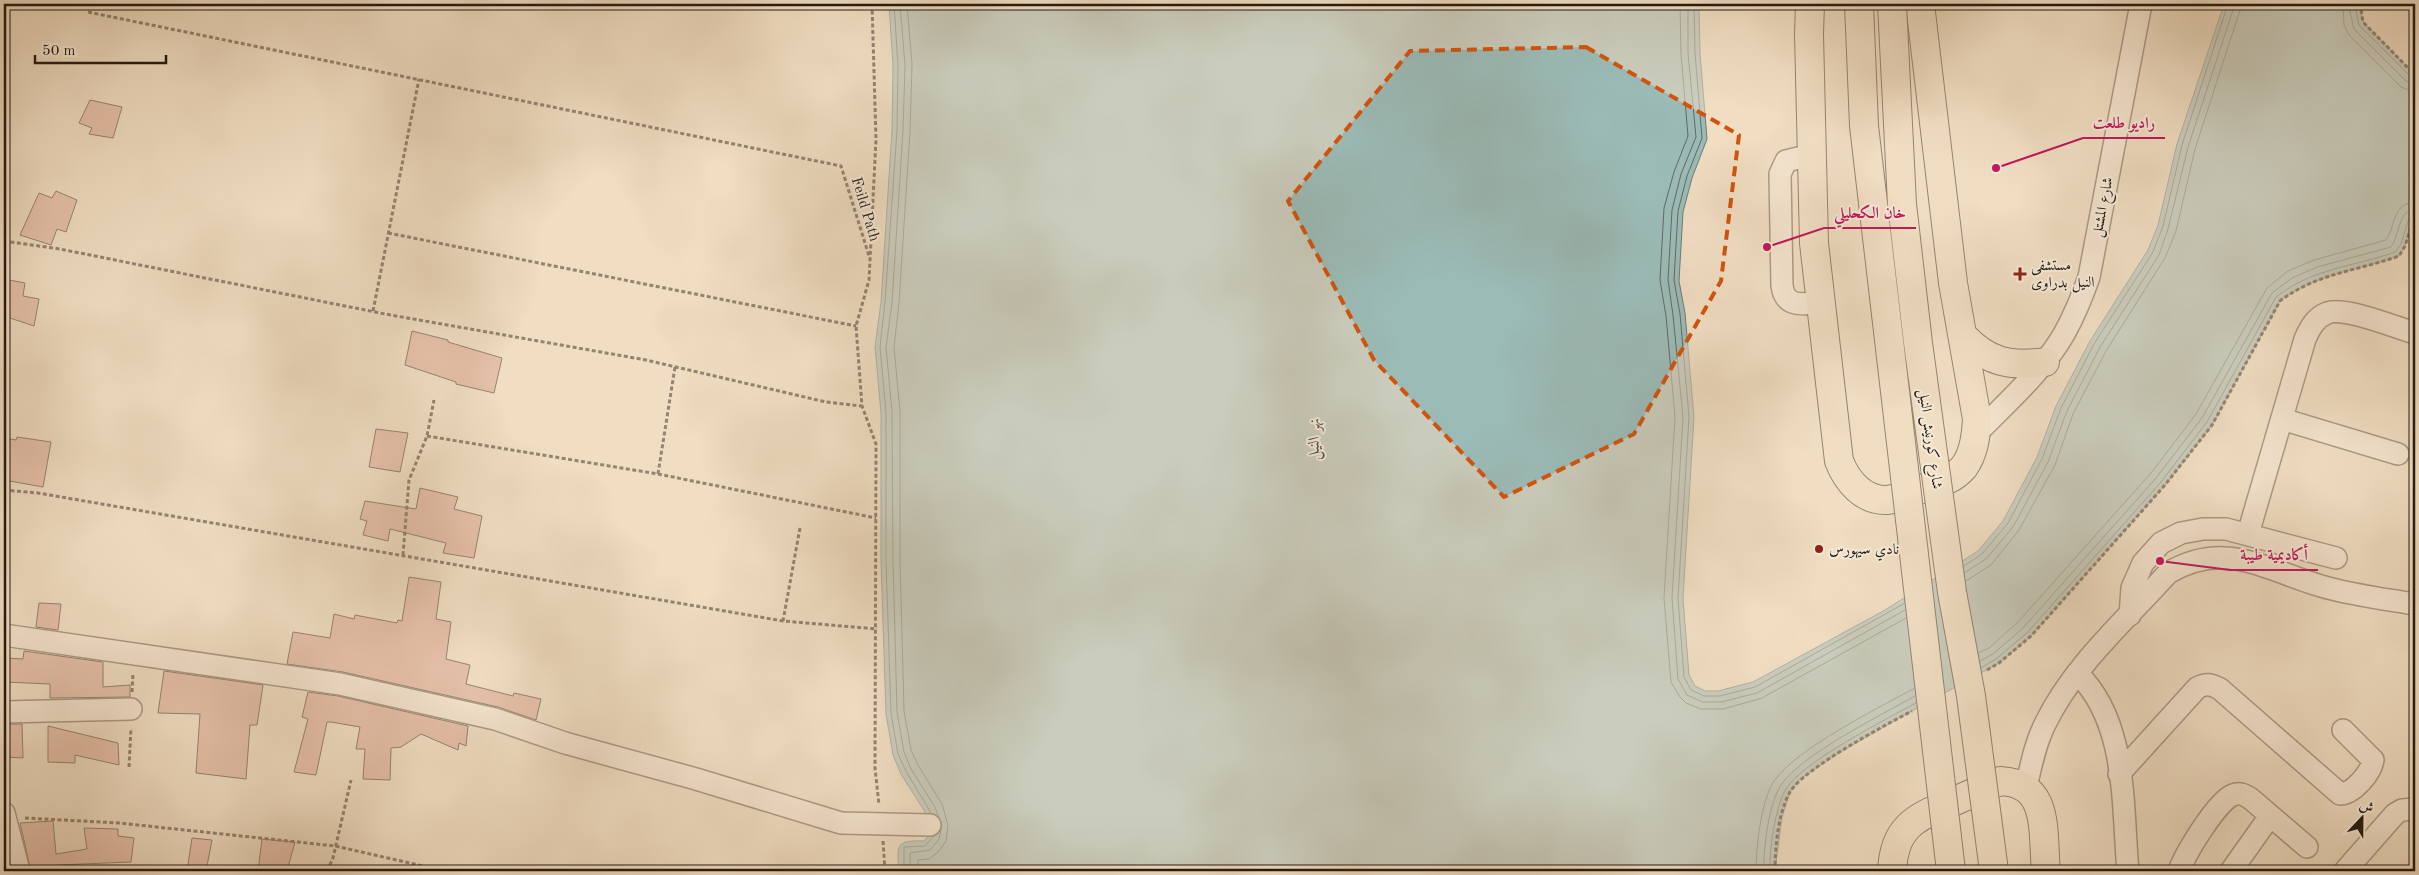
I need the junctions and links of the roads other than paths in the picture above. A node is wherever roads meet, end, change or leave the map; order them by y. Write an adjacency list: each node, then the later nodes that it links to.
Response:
1 (1810, 4): 6 (highway)
2 (1859, 4): 32 (highway, شارع كورنيش النيل, bridge)
3 (1892, 4): 33 (highway, شارع كورنيش النيل, bridge)
4 (1920, 4): 9 (highway)
5 (2141, 4): 10 (street, شارع المشتل)
6 (1812, 155): 7 (highway); 7 (street)
7 (1821, 303): 12 (highway)
8 (2415, 333): 11 (street)
9 (1962, 336): 10 (highway); 12 (highway)
10 (2045, 362): 12 (street, شارع المشتل)
11 (2282, 419): 13 (street); 14 (street)
12 (1976, 433)
13 (2398, 454)
14 (2248, 534): 15 (street); 17 (street)
15 (2336, 558)
16 (2415, 604): 17 (street)
17 (2130, 616): 19 (street)
18 (4, 634): 28 (street)
19 (2077, 673): 23 (street); 24 (street)
20 (131, 709): 21 (street)
21 (4, 712)
22 (2343, 730): 23 (street)
23 (2119, 774): 35 (street)
24 (2026, 787): 31 (highway); 34 (highway)
25 (2413, 809): 38 (street)
26 (4, 815): 30 (street)
27 (2270, 816): 29 (street); 36 (street); 37 (street)
28 (930, 826)
29 (2307, 847)
30 (19, 871)
31 (1892, 871)
32 (1951, 871)
33 (1994, 871)
34 (2046, 871)
35 (2128, 871)
36 (2179, 871)
37 (2230, 871)
38 (2344, 871)

